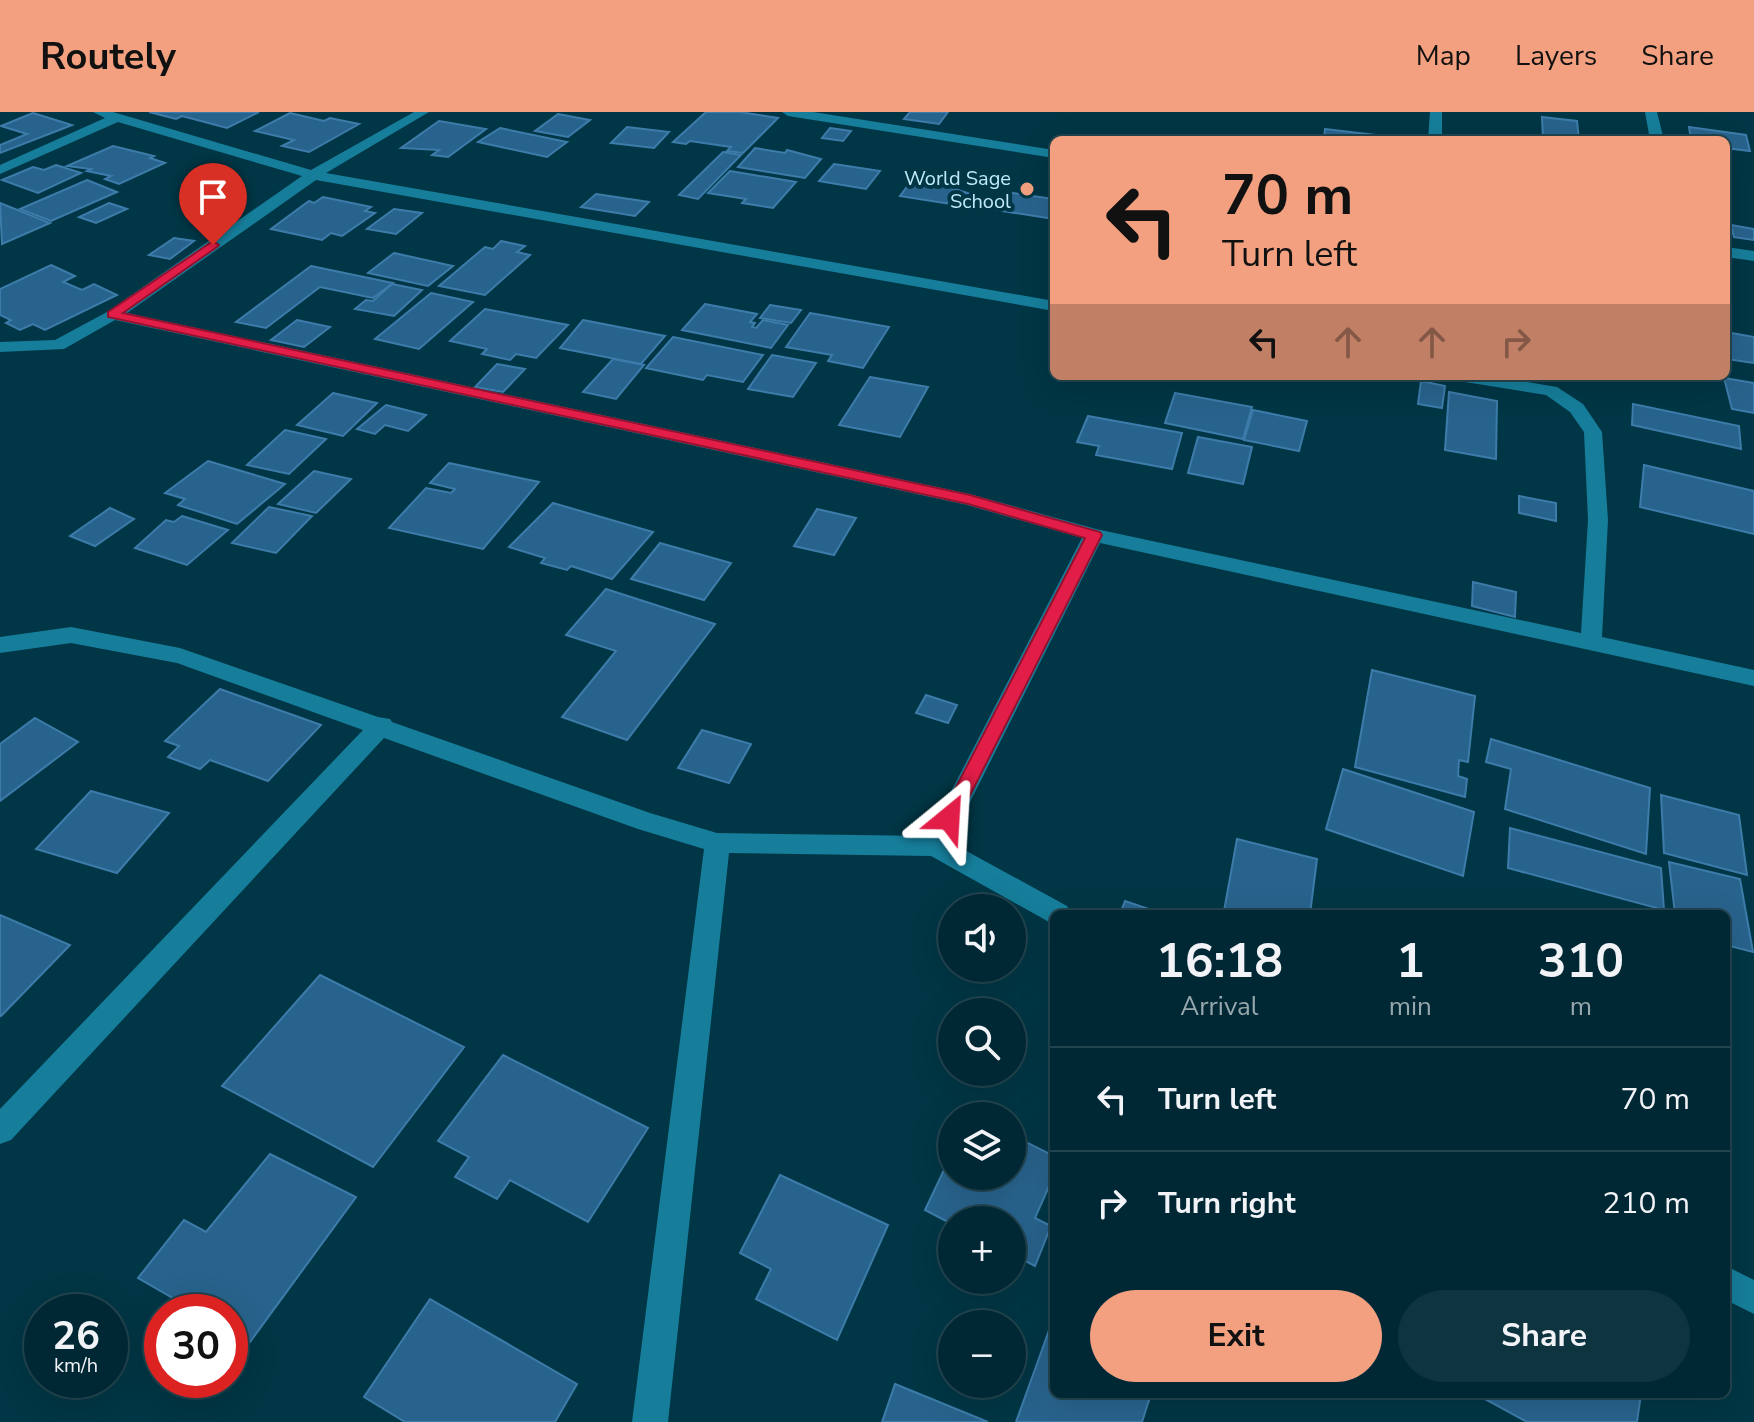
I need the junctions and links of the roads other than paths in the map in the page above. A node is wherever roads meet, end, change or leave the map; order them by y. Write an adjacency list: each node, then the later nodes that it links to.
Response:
1 (99, 112): 7 (street)
2 (423, 112): 12 (street)
3 (788, 112): 10 (street)
4 (1436, 112): 8 (street)
5 (1636, 112): 6 (street)
6 (1651, 113): 9 (street)
7 (115, 118): 11 (street); 12 (street)
8 (1435, 136)
9 (1656, 136)
10 (1050, 153)
11 (0, 170)
12 (313, 175): 15 (street); 16 (street)
13 (1730, 253): 14 (street)
14 (1754, 256)
15 (1050, 305)
16 (113, 315): 17 (street); 19 (street)
17 (0, 347)
18 (1484, 380): 21 (street)
19 (1094, 535): 21 (street); 25 (street)
20 (0, 645): 23 (street)
21 (1591, 645): 22 (street)
22 (1754, 678)
23 (382, 725): 24 (street); 27 (street)
24 (717, 843): 25 (street); 30 (street)
25 (935, 846): 26 (street)
26 (1051, 910)
27 (0, 1130)
28 (1730, 1284): 29 (street)
29 (1754, 1298)
30 (650, 1422)

